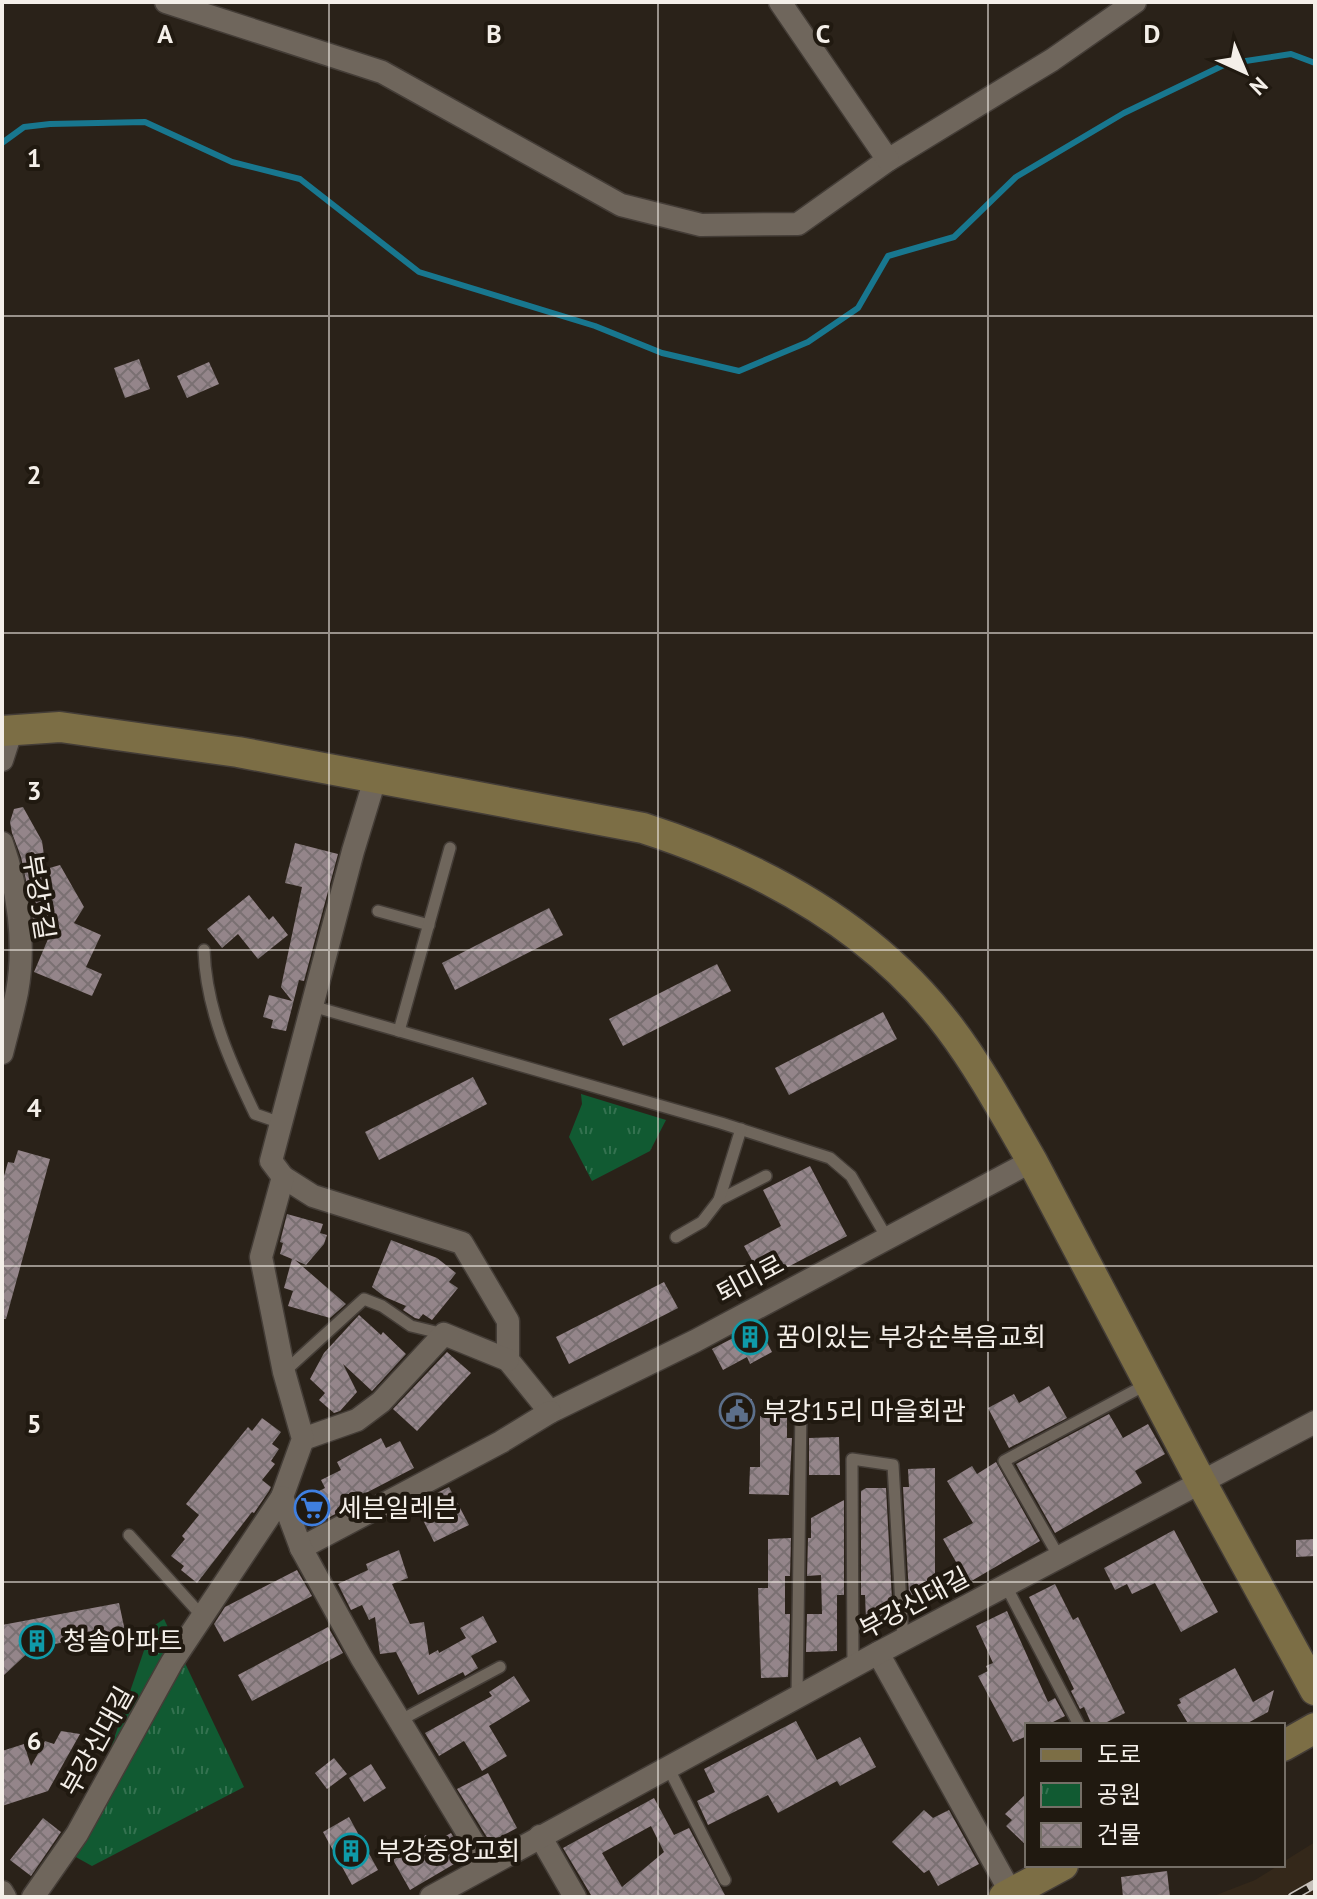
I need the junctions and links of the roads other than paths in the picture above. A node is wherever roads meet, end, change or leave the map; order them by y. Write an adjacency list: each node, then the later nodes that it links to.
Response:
1 (166, 2): 4 (street)
2 (780, 2): 4 (street)
3 (1135, 2): 4 (street)
4 (888, 160)
5 (7, 730): 6 (street); 7 (street)
6 (2, 760)
7 (375, 779): 13 (street); 18 (street)
8 (2, 843): 15 (street, 부강3길)
9 (450, 848): 11 (lane)
10 (378, 911): 11 (lane)
11 (429, 925): 14 (lane)
12 (204, 950): 16 (lane)
13 (312, 1006): 14 (lane); 16 (street)
14 (399, 1031): 17 (lane)
15 (2, 1053)
16 (281, 1123): 20 (street)
17 (741, 1129): 21 (lane); 23 (lane)
18 (1032, 1161): 23 (street, 퇴미로); 27 (street)
19 (766, 1176): 21 (lane)
20 (283, 1177): 25 (street); 26 (street)
21 (719, 1200): 22 (lane)
22 (676, 1237)
23 (887, 1238): 29 (street, 퇴미로)
24 (444, 1334): 25 (street); 26 (lane); 31 (street)
25 (508, 1360): 29 (street)
26 (284, 1372): 31 (street)
27 (1149, 1382): 32 (street); 36 (lane)
28 (801, 1407): 44 (lane)
29 (550, 1412): 35 (street)
30 (1315, 1422): 32 (street, 부강신대길)
31 (303, 1439): 33 (street)
32 (1201, 1482): 36 (street, 부강신대길); 43 (street)
33 (282, 1497): 35 (street); 38 (street, 부강신대길)
34 (129, 1535): 38 (lane)
35 (301, 1548): 45 (street)
36 (1059, 1557): 37 (street, 부강신대길)
37 (1006, 1586): 39 (street, 부강신대길); 46 (lane)
38 (202, 1616): 55 (street, 부강신대길)
39 (903, 1640): 40 (street, 부강신대길); 42 (lane)
40 (878, 1653): 42 (street, 부강신대길); 54 (street)
41 (500, 1667): 45 (lane)
42 (853, 1667): 44 (street, 부강신대길)
43 (1315, 1690)
44 (797, 1697): 49 (street, 부강신대길)
45 (399, 1721): 51 (street)
46 (1078, 1723)
47 (1315, 1728): 48 (street)
48 (1285, 1745)
49 (668, 1767): 50 (street, 부강신대길); 53 (lane)
50 (540, 1836): 51 (street, 부강신대길); 57 (street)
51 (487, 1865): 56 (street, 부강신대길)
52 (1059, 1867): 54 (street)
53 (725, 1880)
54 (1007, 1895)
55 (33, 1897)
56 (431, 1897)
57 (575, 1897)

